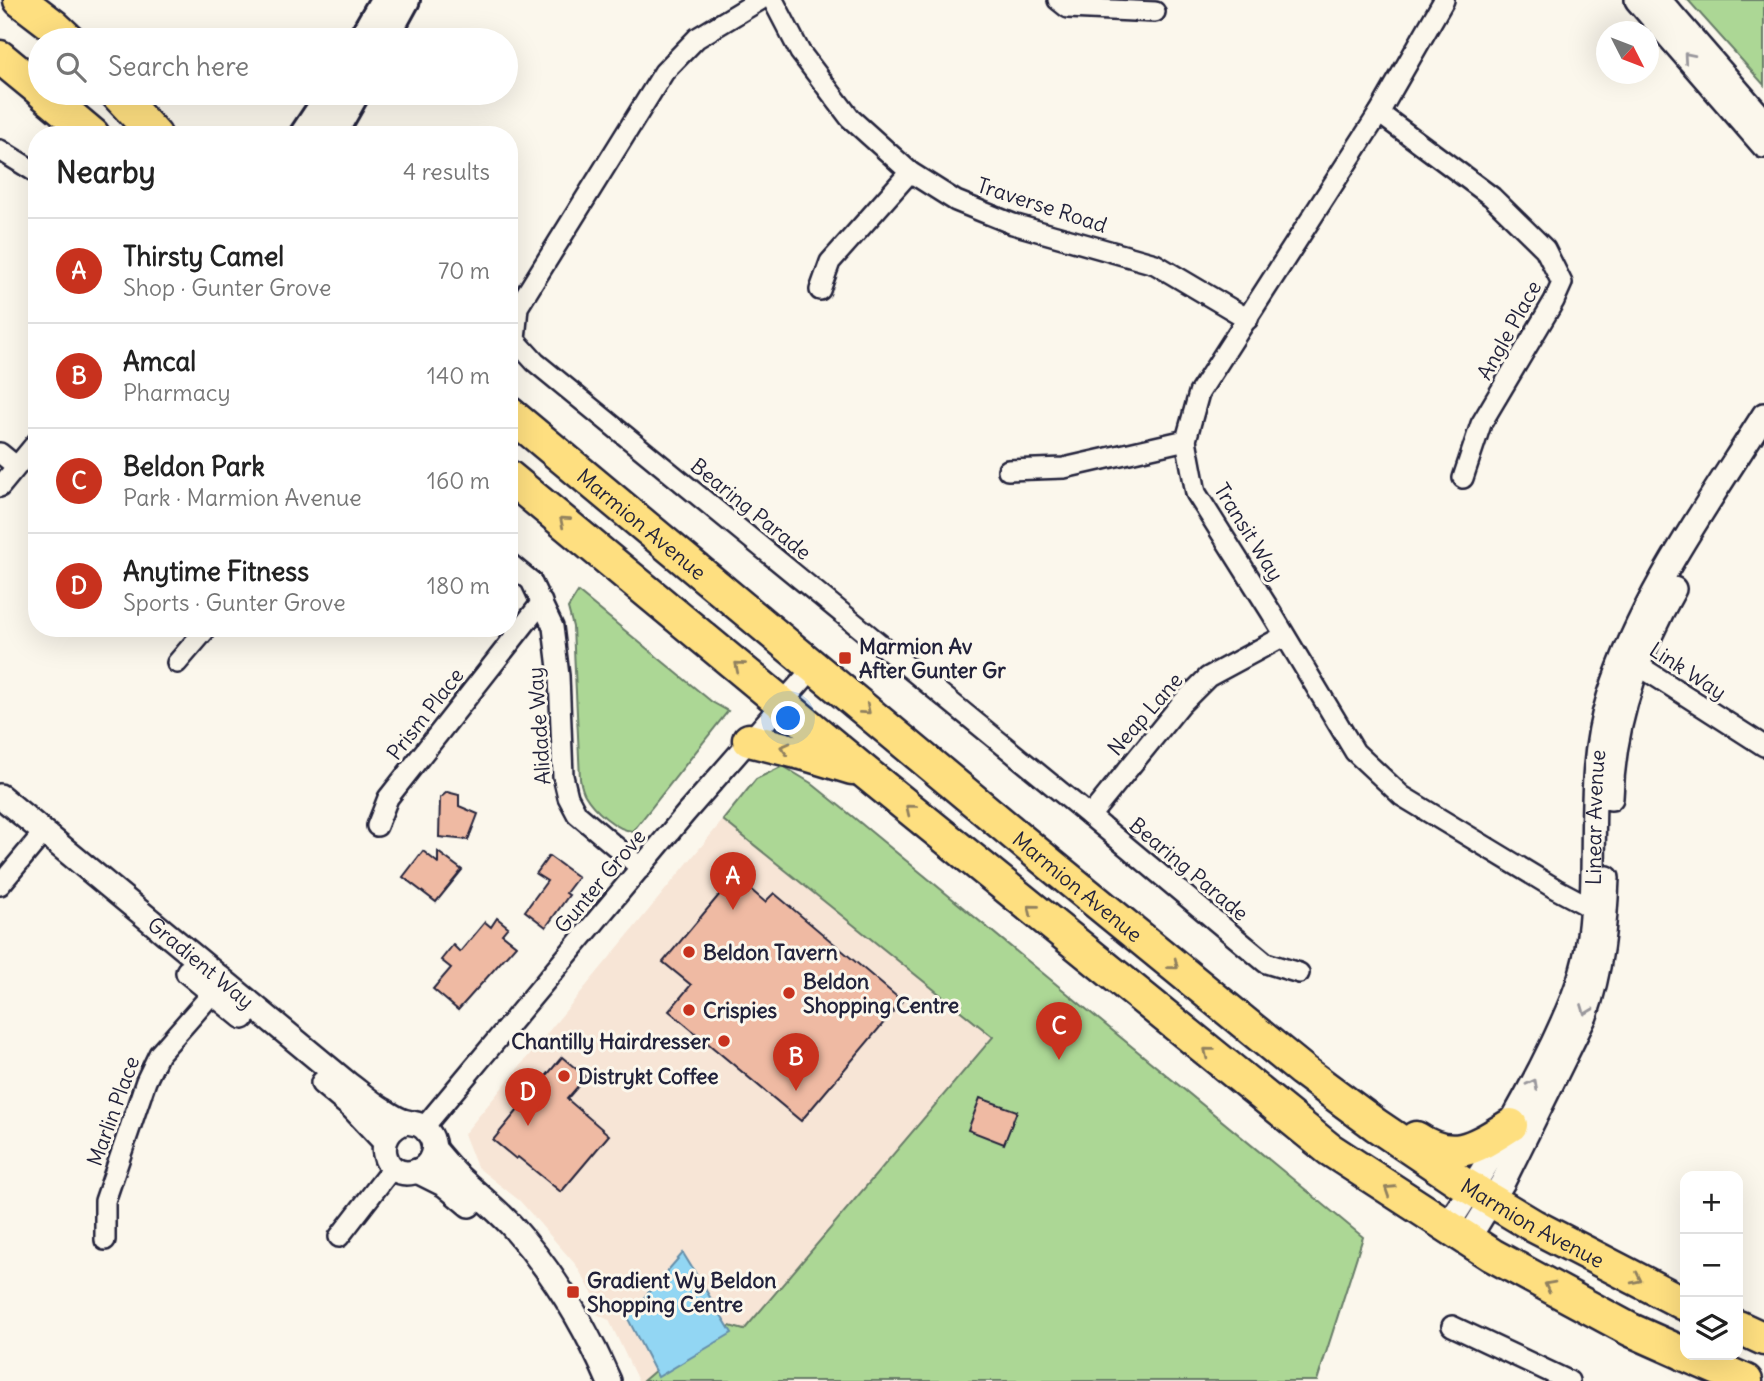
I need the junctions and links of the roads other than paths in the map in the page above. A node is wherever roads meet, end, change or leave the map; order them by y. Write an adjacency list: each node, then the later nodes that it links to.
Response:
1 (20, 0): 11 (highway)
2 (384, 0): 12 (main road)
3 (406, 0): 13 (main road)
4 (760, 0): 31 (street, Bearing Parade)
5 (773, 0): 29 (street, Traverse Road)
6 (1058, 0): 10 (street)
7 (1444, 0): 20 (street, Transit Way)
8 (1637, 0): 26 (street, one-way to 8)
9 (1659, 0): 21 (street)
10 (1155, 12)
11 (56, 28)
12 (368, 28)
13 (391, 28)
14 (0, 57): 15 (highway)
15 (28, 80)
16 (57, 105): 22 (highway)
17 (127, 105): 23 (highway)
18 (323, 105): 24 (main road)
19 (349, 105): 25 (main road)
20 (1379, 113): 32 (street, Transit Way); 42 (street, Angle Place)
21 (1764, 121)
22 (82, 126)
23 (147, 126)
24 (309, 126)
25 (337, 126)
26 (1764, 146)
27 (0, 150): 28 (street)
28 (28, 167)
29 (909, 172): 30 (street); 32 (street, Traverse Road)
30 (820, 290)
31 (518, 307)
32 (1248, 319): 36 (street, Transit Way)
33 (518, 343): 60 (street, Bearing Parade)
34 (1764, 415): 51 (street, Linear Avenue)
35 (518, 420): 53 (highway, Marmion Avenue)
36 (1186, 440): 41 (street); 48 (street, Transit Way)
37 (1764, 443): 51 (street, Linear Avenue)
38 (28, 452): 40 (street)
39 (0, 453): 40 (street)
40 (16, 466): 44 (street)
41 (1009, 470)
42 (1463, 478)
43 (518, 484): 54 (highway, one-way to 43)
44 (0, 487)
45 (518, 570): 46 (street, Alidade Way)
46 (542, 602): 47 (street, Prism Place); 63 (street, Alidade Way)
47 (518, 633)
48 (1284, 636): 60 (street, Neap Lane); 65 (street, Transit Way)
49 (199, 637): 52 (street)
50 (514, 637): 61 (street, Prism Place)
51 (1630, 660): 56 (street, Link Way); 65 (street, Linear Avenue)
52 (177, 663)
53 (814, 667): 54 (street, Gunter Grove); 68 (highway, Marmion Avenue, one-way to 68)
54 (782, 702): 55 (street, Gunter Grove); 57 (highway)
55 (749, 740): 57 (highway, one-way to 55); 63 (street, Gunter Grove)
56 (1764, 746)
57 (866, 773): 76 (highway, one-way to 57)
58 (0, 796): 62 (street, Gradient Way)
59 (0, 816): 62 (street, Gradient Way)
60 (1090, 816): 66 (street, Bearing Parade)
61 (377, 826)
62 (39, 838): 64 (street); 67 (street, Gradient Way)
63 (641, 868): 69 (street, Gunter Grove)
64 (0, 885)
65 (1598, 909): 70 (street, Linear Avenue, one-way to 65); 75 (street, Linear Avenue, one-way to 75)
66 (1299, 974)
67 (218, 986): 69 (street, Gradient Way); 71 (street, Gradient Way); 78 (street, Marlin Place)
68 (1302, 1070): 70 (highway); 75 (highway, Marmion Avenue)
69 (415, 1125): 71 (street); 72 (street)
70 (1511, 1125): 75 (street, Linear Avenue)
71 (384, 1141): 73 (street)
72 (434, 1149): 74 (street); 86 (street)
73 (393, 1167): 74 (street); 77 (street)
74 (417, 1171): 85 (street)
75 (1481, 1195): 76 (street, Linear Avenue); 79 (highway, Marmion Avenue, one-way to 79)
76 (1457, 1233): 83 (highway, one-way to 76)
77 (339, 1237)
78 (106, 1240)
79 (1680, 1301)
80 (1452, 1326): 87 (street)
81 (1743, 1330): 82 (highway)
82 (1764, 1339)
83 (1680, 1352)
84 (1698, 1360): 88 (highway)
85 (592, 1381)
86 (609, 1381)
87 (1569, 1381)
88 (1746, 1381)

